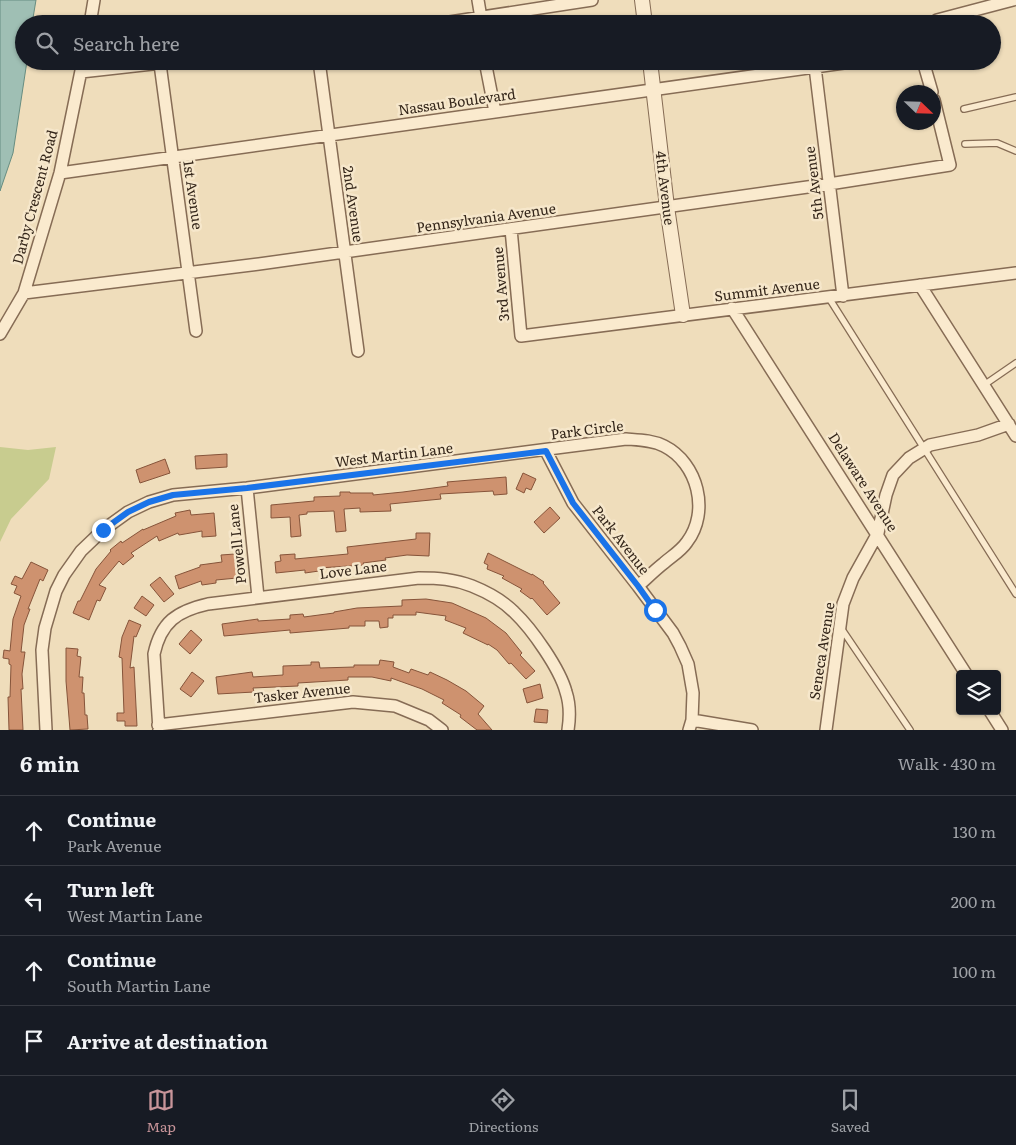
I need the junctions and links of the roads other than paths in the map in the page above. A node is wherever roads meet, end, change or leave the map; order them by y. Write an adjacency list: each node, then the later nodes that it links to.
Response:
1 (94, 0): 6 (street)
2 (478, 0): 7 (street)
3 (592, 0): 8 (street)
4 (642, 0): 9 (street)
5 (1013, 0): 10 (street)
6 (92, 15)
7 (481, 15)
8 (513, 15)
9 (644, 15)
10 (952, 15)
11 (81, 70): 29 (street, Darby Crescent Road)
12 (161, 70): 28 (street, 1st Avenue)
13 (320, 70): 25 (street, 2nd Avenue)
14 (487, 70): 23 (street)
15 (651, 70): 20 (street, 4th Avenue)
16 (793, 70): 20 (street, Nassau Boulevard)
17 (815, 70): 30 (street, 5th Avenue)
18 (926, 70): 19 (street)
19 (930, 85)
20 (653, 89): 23 (street, Nassau Boulevard); 31 (street, 4th Avenue)
21 (1016, 97): 22 (lane)
22 (964, 109)
23 (495, 112): 25 (street, Nassau Boulevard)
24 (941, 128): 30 (street, Pennsylvania Avenue)
25 (328, 136): 28 (street, Nassau Boulevard); 33 (street, 2nd Avenue)
26 (965, 144): 27 (lane)
27 (1016, 151)
28 (172, 157): 29 (street, Nassau Boulevard); 35 (street, 1st Avenue)
29 (60, 173): 37 (street, Darby Crescent Road)
30 (829, 184): 31 (street, Pennsylvania Avenue); 38 (street, 5th Avenue)
31 (667, 207): 32 (street, Pennsylvania Avenue); 41 (street, 4th Avenue)
32 (511, 229): 33 (street, Pennsylvania Avenue); 44 (street, 3rd Avenue)
33 (345, 253): 35 (street, Pennsylvania Avenue); 45 (street, 2nd Avenue)
34 (1016, 273): 36 (street, Summit Avenue)
35 (188, 274): 37 (street, Pennsylvania Avenue); 42 (street, 1st Avenue)
36 (920, 285): 38 (street, Summit Avenue); 47 (street)
37 (24, 293): 43 (street, Darby Crescent Road)
38 (843, 296): 39 (street, Summit Avenue)
39 (828, 298): 40 (street, Summit Avenue); 50 (lane)
40 (732, 308): 41 (street, Summit Avenue); 53 (street, Delaware Avenue)
41 (684, 315): 44 (street, Summit Avenue)
42 (196, 331)
43 (0, 334)
44 (521, 336)
45 (358, 351)
46 (1016, 363): 47 (lane)
47 (984, 385): 48 (street)
48 (1008, 424): 49 (street); 50 (street, Seneca Avenue)
49 (1016, 436)
50 (924, 449): 53 (street, Seneca Avenue); 55 (lane)
51 (546, 451): 52 (street, West Martin Lane); 54 (street, Park Avenue); 54 (street, Park Circle)
52 (247, 488): 56 (street, Powell Lane); 62 (street, West Martin Lane)
53 (878, 533): 57 (street, Seneca Avenue); 58 (street, Delaware Avenue)
54 (638, 586): 60 (street, Park Avenue)
55 (1016, 594)
56 (258, 597): 61 (street, Love Lane); 64 (street, Love Lane)
57 (840, 626): 66 (street, Seneca Avenue); 67 (lane)
58 (964, 670)
59 (993, 715): 68 (street)
60 (691, 725): 65 (street)
61 (159, 727): 63 (street, Tasker Avenue)
62 (46, 730)
63 (442, 730)
64 (568, 730)
65 (752, 730)
66 (826, 730)
67 (910, 730)
68 (1002, 730)

